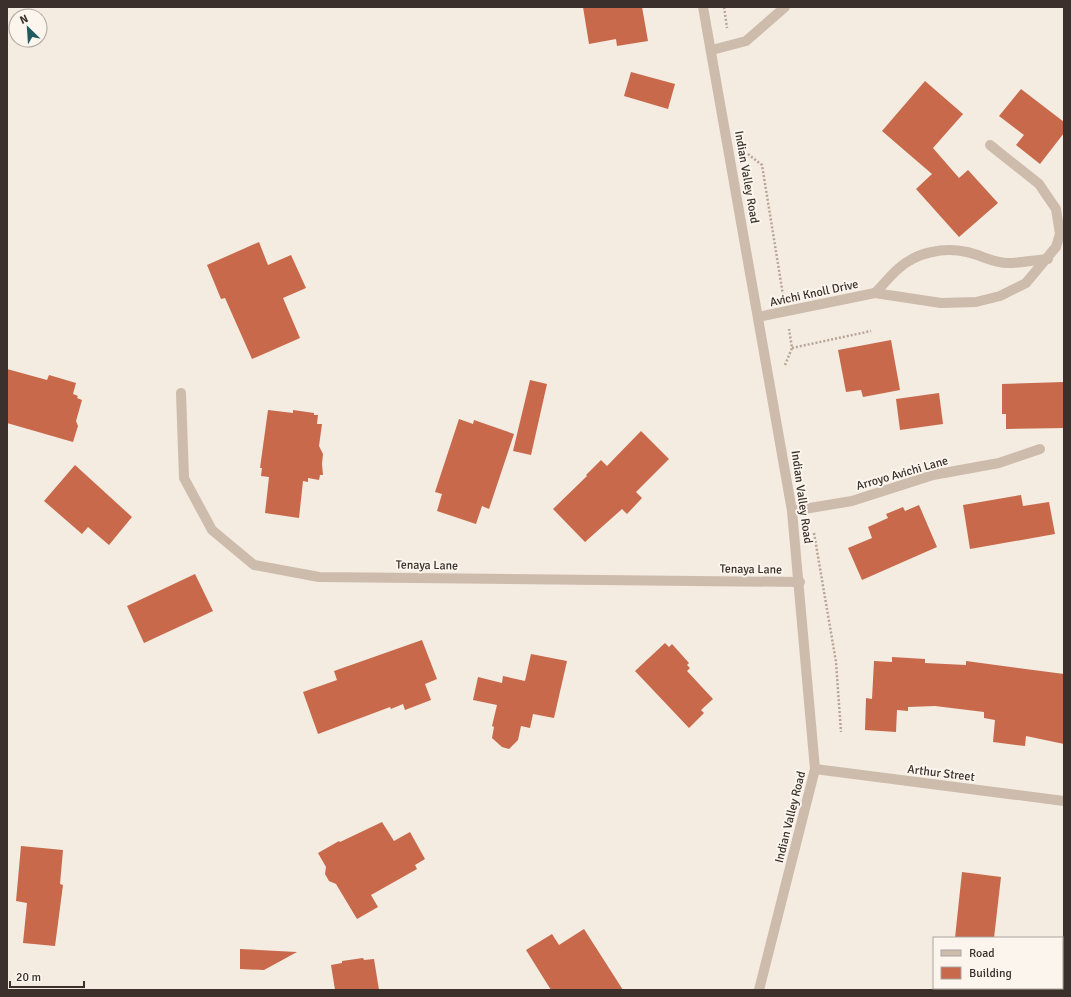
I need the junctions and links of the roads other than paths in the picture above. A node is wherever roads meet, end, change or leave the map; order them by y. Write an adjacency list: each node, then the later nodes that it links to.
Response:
1 (704, 7): 3 (street, Indian Valley Road)
2 (785, 7): 3 (street)
3 (712, 50): 7 (street, Indian Valley Road)
4 (990, 145): 5 (street, Avichi Knoll Drive)
5 (1048, 259): 6 (street, Avichi Knoll Drive); 6 (street, Avichi Knoll Drive)
6 (875, 293): 7 (street, Avichi Knoll Drive)
7 (758, 317): 10 (street, Indian Valley Road)
8 (181, 393): 11 (street, Tenaya Lane)
9 (1040, 449): 10 (street, Arroyo Avichi Lane)
10 (792, 511): 11 (street, Indian Valley Road)
11 (800, 582): 12 (street, Indian Valley Road)
12 (815, 770): 13 (street, Arthur Street); 14 (street, Indian Valley Road)
13 (1064, 801)
14 (759, 990)

